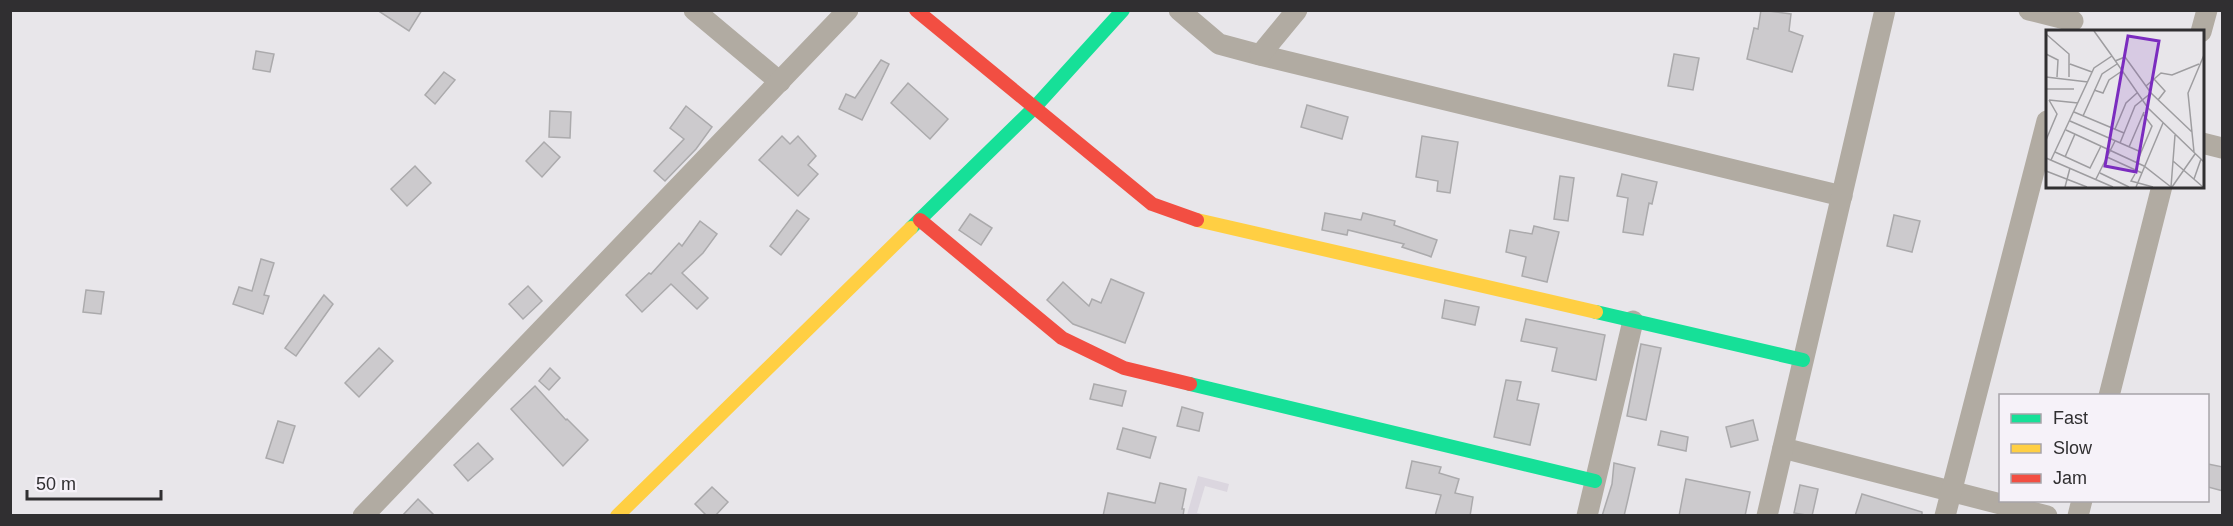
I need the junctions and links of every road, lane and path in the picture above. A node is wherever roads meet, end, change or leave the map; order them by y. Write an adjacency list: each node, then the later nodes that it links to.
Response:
1 (694, 10): 13 (street)
2 (848, 10): 13 (street)
3 (916, 10): 14 (street)
4 (1123, 10): 14 (street)
5 (1179, 10): 12 (street)
6 (1297, 10): 12 (street)
7 (1885, 10): 19 (street)
8 (2029, 10): 10 (street)
9 (2207, 10): 11 (street)
10 (2073, 21)
11 (2202, 30)
12 (1260, 55): 19 (street)
13 (780, 82): 27 (street)
14 (1035, 107): 20 (street); 21 (street)
15 (2046, 125): 26 (street)
16 (2203, 143): 17 (street)
17 (2223, 148)
18 (2161, 188): 23 (street)
19 (1842, 196): 22 (street)
20 (920, 220): 25 (street); 28 (street)
21 (1633, 321): 22 (street); 25 (street)
22 (1803, 360): 24 (street)
23 (2110, 394)
24 (1783, 448): 26 (street); 30 (street)
25 (1595, 481): 29 (street)
26 (1951, 491): 31 (street); 32 (street)
27 (363, 516)
28 (617, 516)
29 (1587, 516)
30 (1767, 516)
31 (1945, 516)
32 (2047, 516)

